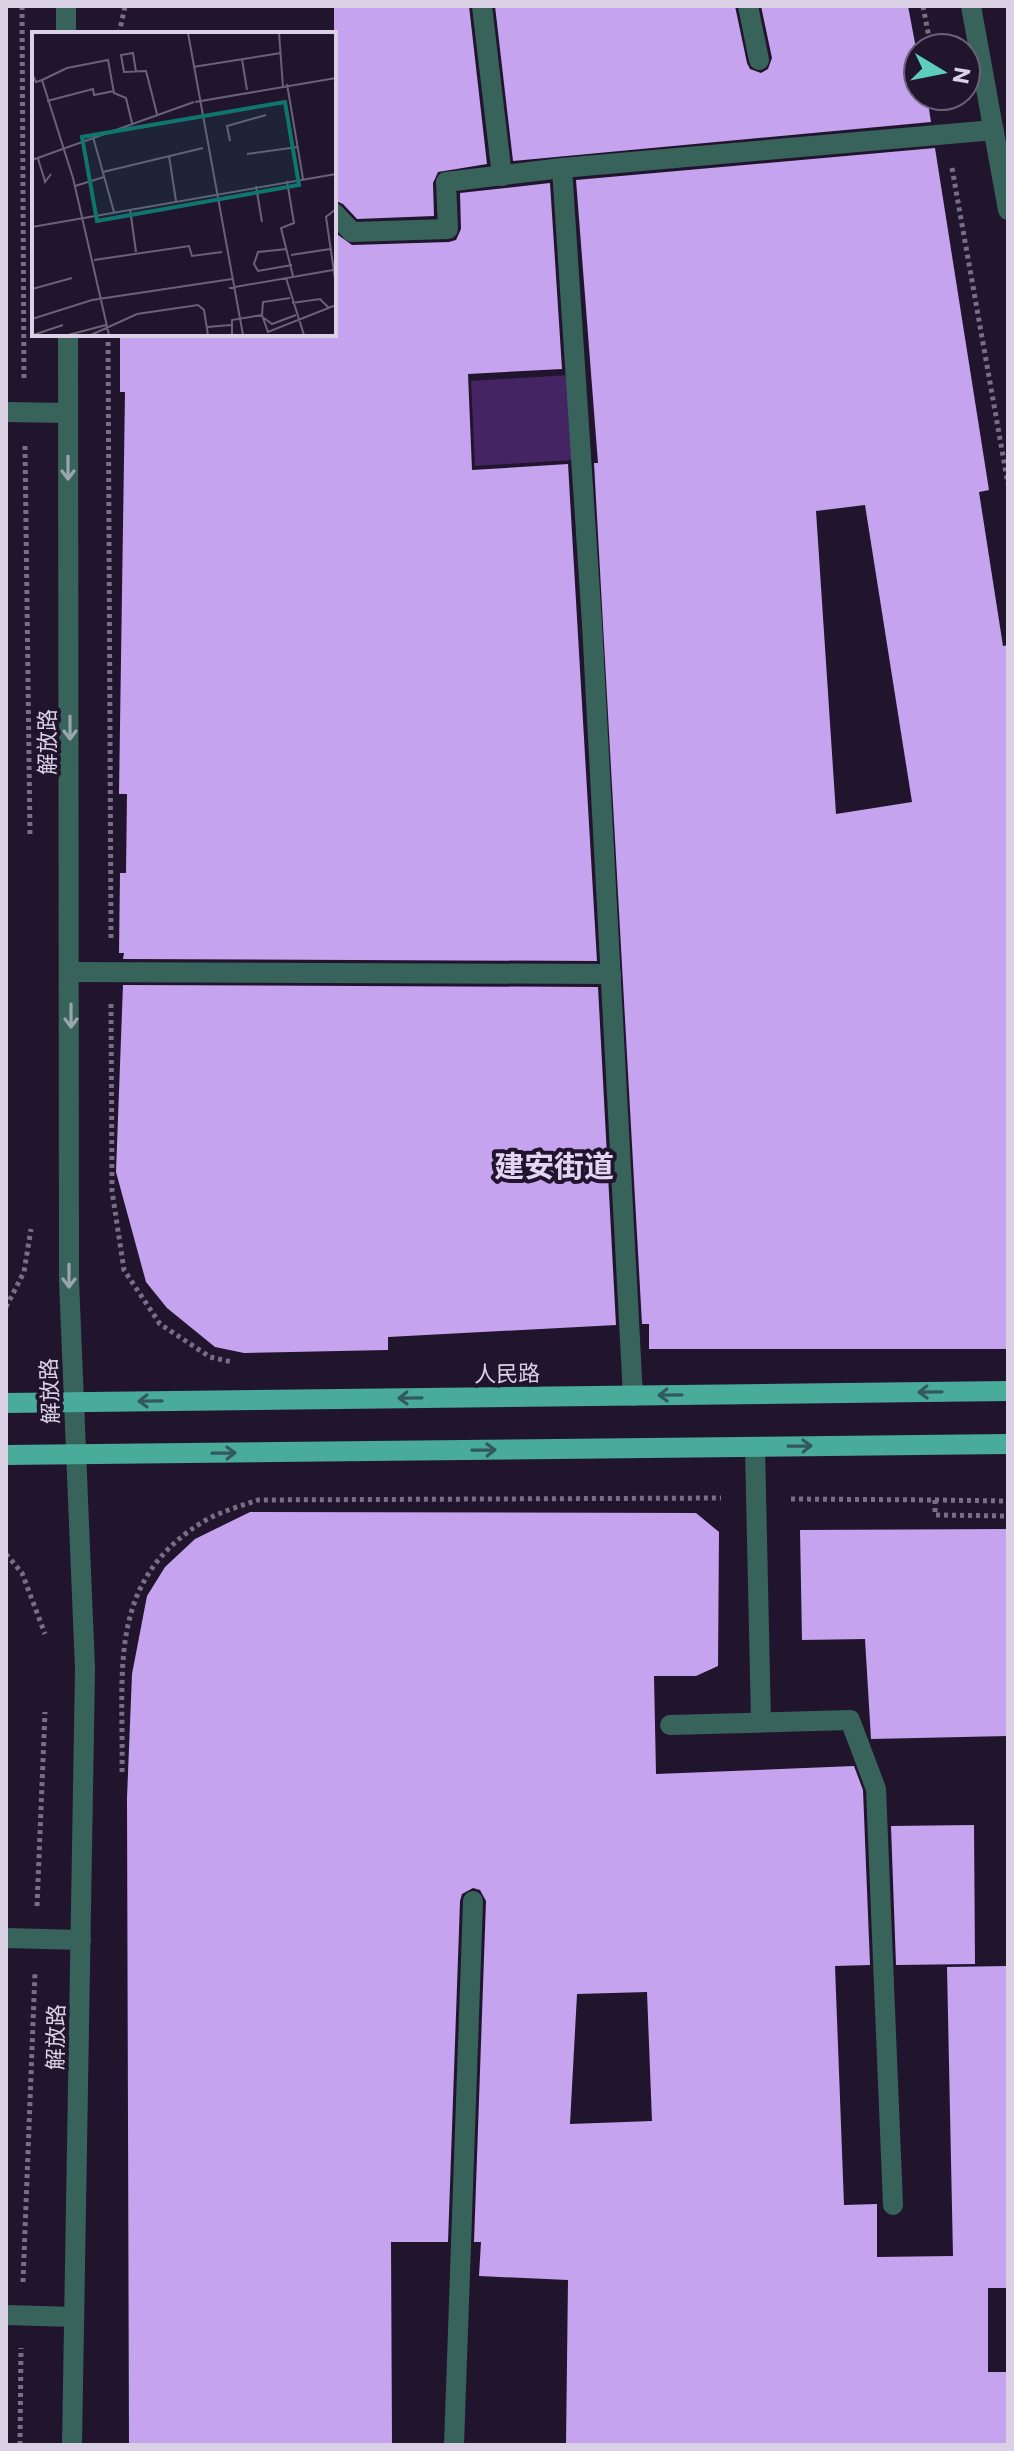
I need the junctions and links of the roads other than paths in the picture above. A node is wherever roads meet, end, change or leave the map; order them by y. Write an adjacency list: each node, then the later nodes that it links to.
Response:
1 (66, 6): 5 (street)
2 (482, 6): 9 (street)
3 (748, 6): 6 (street)
4 (971, 6): 7 (street)
5 (66, 32)
6 (759, 60)
7 (994, 130): 8 (street); 10 (street)
8 (562, 168): 9 (street); 16 (street)
9 (502, 176): 11 (street)
10 (1008, 210)
11 (336, 215)
12 (68, 336): 14 (street, 解放路)
13 (15, 412): 14 (street)
14 (68, 413): 15 (street, 解放路, one-way to 15)
15 (71, 972): 16 (street); 19 (street, 解放路, one-way to 19)
16 (611, 974): 18 (street)
17 (1008, 1391): 18 (main road, 人民路, one-way to 18)
18 (633, 1396): 19 (main road, 人民路, one-way to 19)
19 (74, 1402): 20 (main road, 人民路); 24 (street, 解放路)
20 (6, 1403)
21 (1008, 1444): 22 (main road, one-way to 21)
22 (755, 1447): 24 (main road, one-way to 22); 25 (street)
23 (6, 1455): 24 (main road)
24 (76, 1455): 29 (street, 解放路)
25 (761, 1722): 26 (street); 30 (street)
26 (670, 1725)
27 (473, 1901): 34 (street)
28 (6, 1938): 29 (street)
29 (81, 1940): 32 (street, 解放路)
30 (893, 2205)
31 (14, 2315): 32 (street)
32 (74, 2317): 33 (street, 解放路)
33 (72, 2445)
34 (454, 2445)

